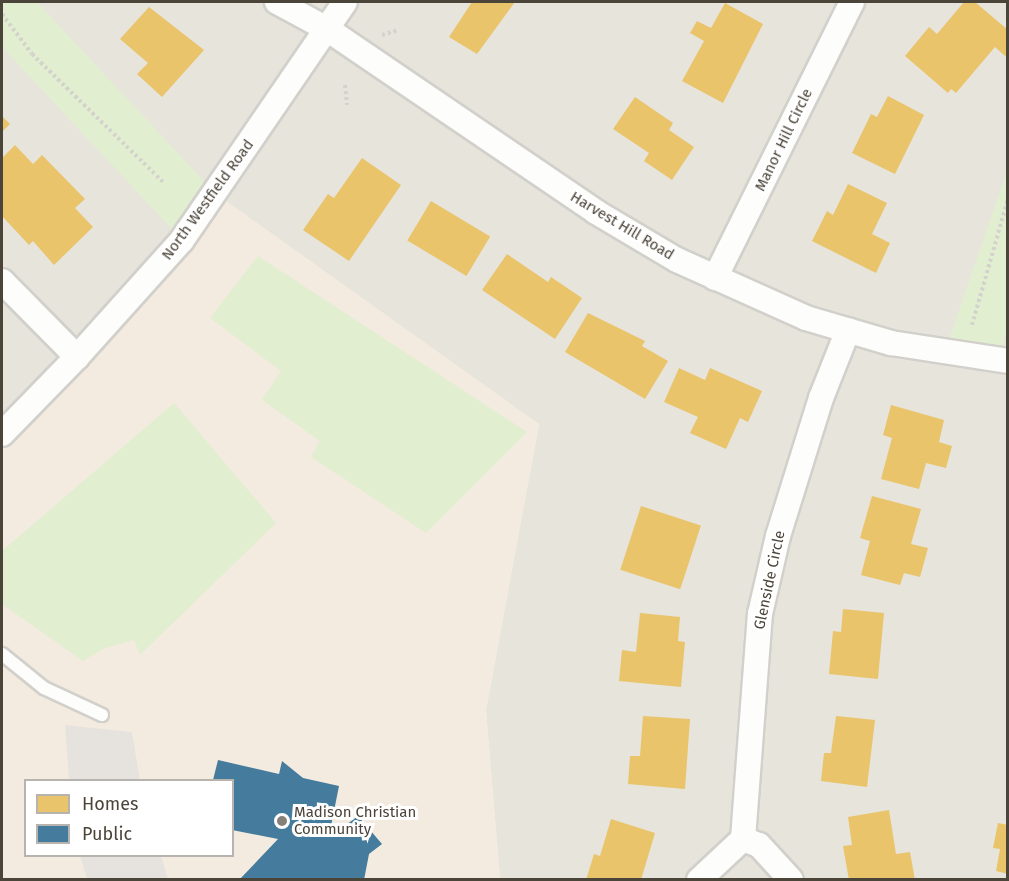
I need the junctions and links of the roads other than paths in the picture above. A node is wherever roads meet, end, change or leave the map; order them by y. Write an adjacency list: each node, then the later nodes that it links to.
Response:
1 (277, 2): 4 (street, Harvest Hill Road)
2 (345, 2): 4 (street, North Westfield Road)
3 (852, 2): 5 (street, Manor Hill Circle)
4 (327, 30): 5 (street, Harvest Hill Road); 8 (street, North Westfield Road)
5 (715, 278): 7 (street, Harvest Hill Road)
6 (2, 281): 8 (street)
7 (848, 330): 9 (street, Harvest Hill Road); 13 (street, Glenside Circle)
8 (77, 357): 10 (street, North Westfield Road)
9 (1008, 361)
10 (2, 434)
11 (2, 654): 12 (lane)
12 (102, 716)
13 (743, 839): 14 (street); 15 (street)
14 (699, 879)
15 (790, 879)

